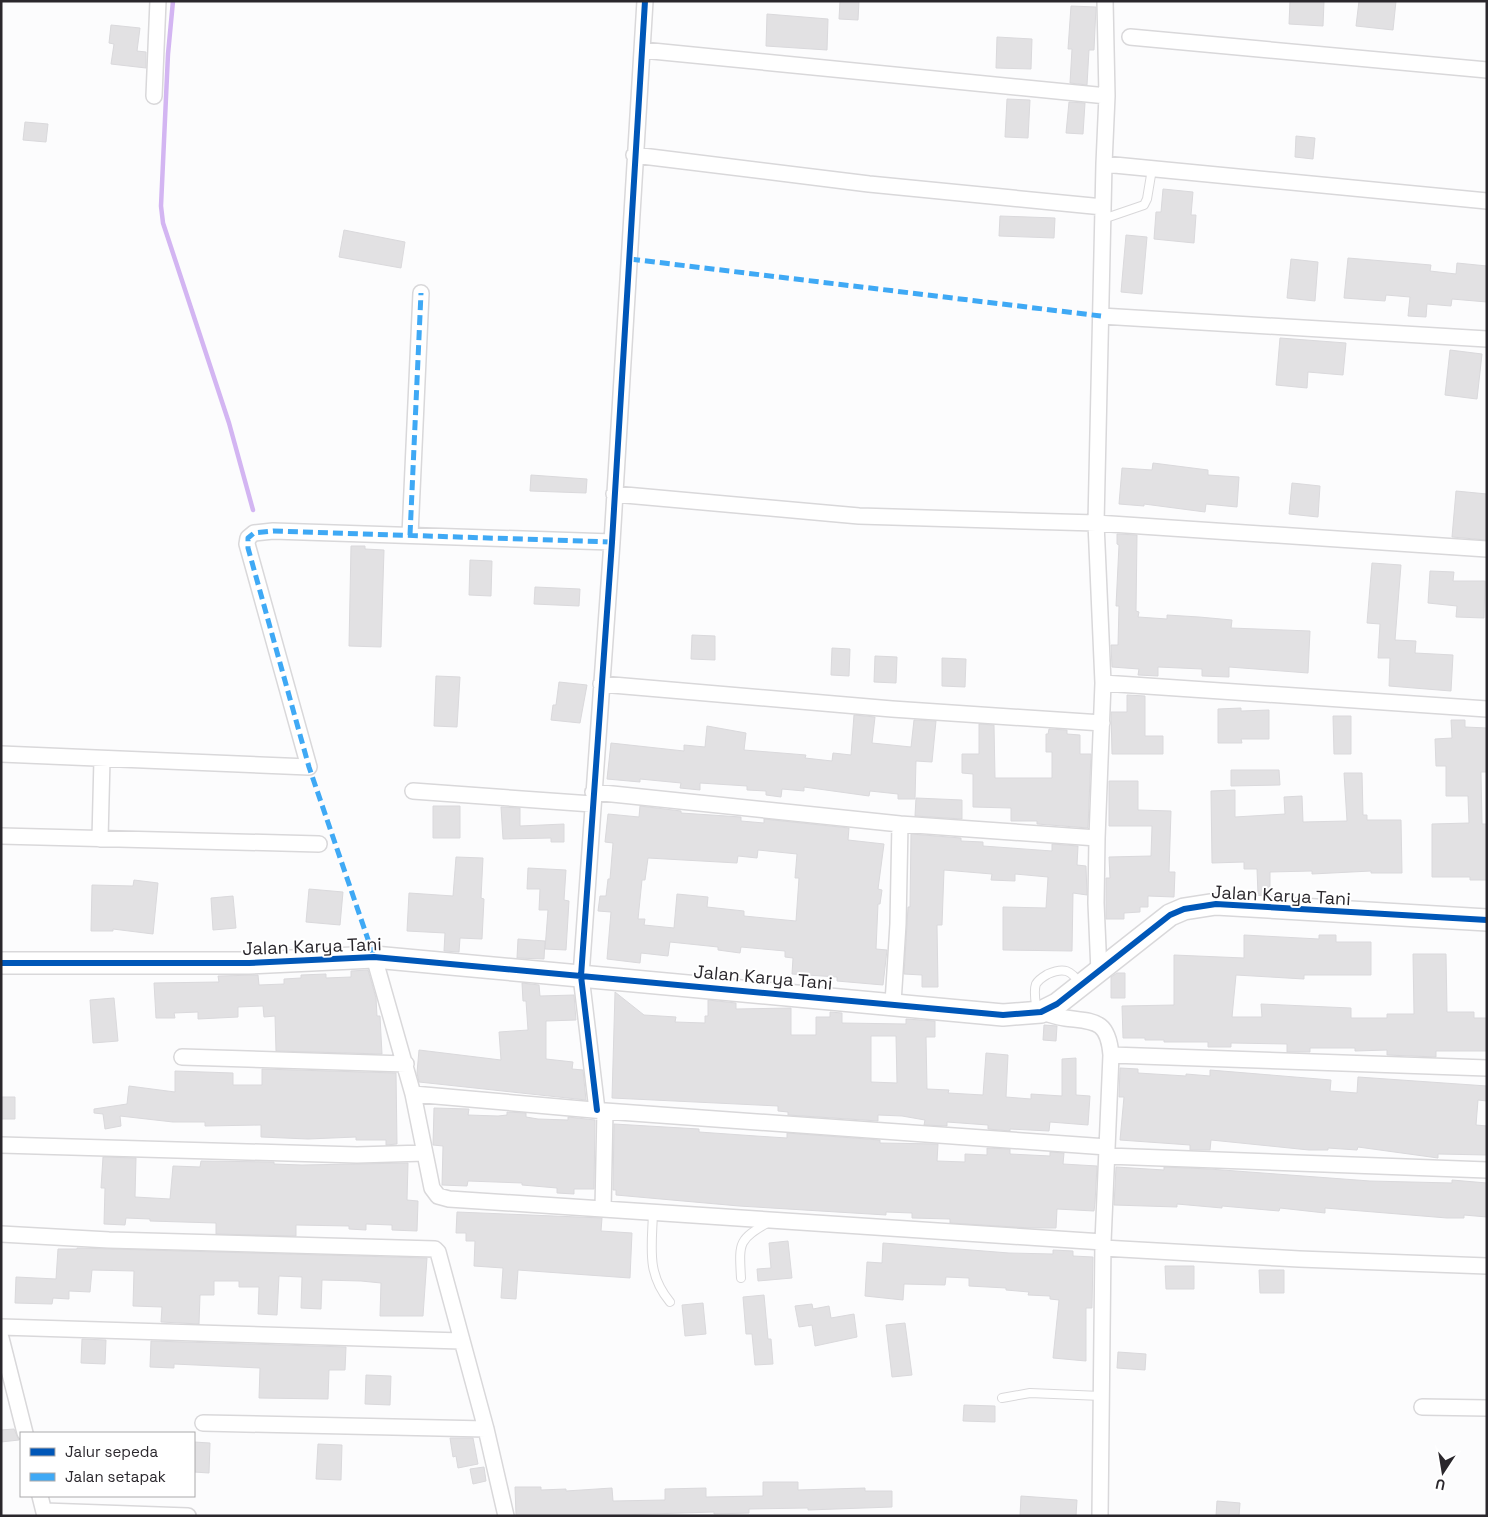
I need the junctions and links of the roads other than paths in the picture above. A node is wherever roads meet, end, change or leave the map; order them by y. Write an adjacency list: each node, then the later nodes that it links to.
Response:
1 (158, 1): 7 (street)
2 (645, 1): 5 (street)
3 (1105, 1): 8 (street)
4 (1130, 37): 6 (street)
5 (642, 50): 8 (street); 9 (street)
6 (1487, 70)
7 (154, 96)
8 (1108, 96): 10 (street)
9 (634, 155): 13 (street); 17 (street)
10 (1104, 164): 11 (street); 13 (street)
11 (1152, 169): 12 (street); 13 (lane)
12 (1487, 201)
13 (1103, 213): 15 (street)
14 (421, 293): 19 (street)
15 (1101, 316): 16 (street); 18 (street)
16 (1487, 339)
17 (614, 494): 18 (street); 20 (street)
18 (1096, 523): 21 (street); 22 (street)
19 (410, 535): 20 (street); 27 (street)
20 (612, 542): 23 (street)
21 (1487, 549)
22 (1103, 683): 24 (street); 25 (street)
23 (601, 684): 25 (street); 29 (street)
24 (1487, 709)
25 (1102, 723): 32 (street)
26 (1, 754): 27 (street)
27 (102, 759): 33 (street)
28 (413, 791): 29 (street)
29 (593, 798): 30 (street); 39 (street)
30 (900, 824): 32 (street); 41 (street)
31 (1, 836): 33 (street)
32 (1097, 838): 38 (street)
33 (100, 839): 34 (street)
34 (319, 844)
35 (1487, 920): 38 (street, Jalan Karya Tani)
36 (374, 957): 37 (street, Jalan Karya Tani); 39 (street, Jalan Karya Tani); 45 (street)
37 (1, 964)
38 (1099, 972): 40 (street, Jalan Karya Tani)
39 (581, 976): 41 (street, Jalan Karya Tani); 48 (street)
40 (1082, 986): 42 (street, Jalan Karya Tani); 42 (lane)
41 (893, 1003): 42 (street, Jalan Karya Tani)
42 (1039, 1012): 43 (street)
43 (1111, 1055): 46 (street); 50 (street)
44 (182, 1057): 45 (street)
45 (406, 1064): 47 (street)
46 (1487, 1068)
47 (413, 1094): 48 (street); 51 (street)
48 (601, 1111): 50 (street); 53 (street)
49 (1, 1145): 51 (street)
50 (1107, 1152): 52 (street); 57 (street)
51 (425, 1153): 53 (street)
52 (1487, 1170)
53 (603, 1209): 54 (street)
54 (654, 1212): 55 (street); 60 (lane)
55 (772, 1220): 57 (street); 59 (lane)
56 (1, 1234): 63 (street)
57 (1103, 1245): 58 (street); 64 (street)
58 (1487, 1266)
59 (741, 1278)
60 (670, 1302)
61 (1, 1327): 63 (street)
62 (1, 1338): 70 (street)
63 (460, 1341): 69 (street)
64 (1101, 1396): 65 (lane); 75 (street)
65 (1002, 1398)
66 (1422, 1407): 67 (street)
67 (1487, 1408)
68 (204, 1423): 69 (street)
69 (486, 1429): 74 (street)
70 (25, 1432)
71 (40, 1497): 72 (street)
72 (45, 1513): 73 (street)
73 (188, 1516)
74 (506, 1516)
75 (1100, 1516)

